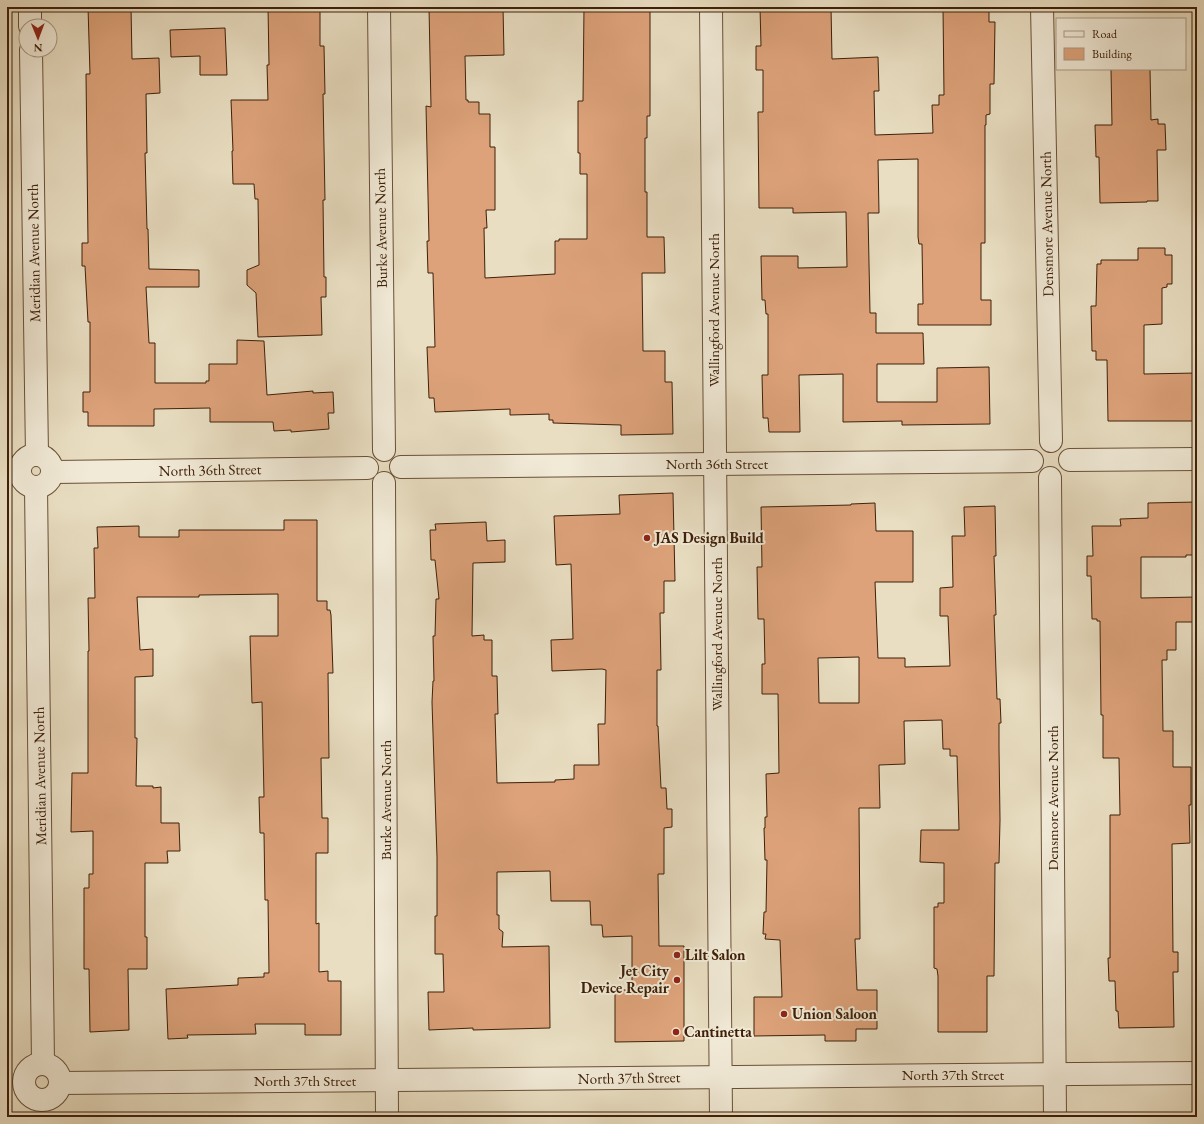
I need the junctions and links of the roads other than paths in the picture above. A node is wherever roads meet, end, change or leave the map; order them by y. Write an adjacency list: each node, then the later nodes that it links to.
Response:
1 (30, 7): 5 (street)
2 (379, 7): 8 (street, Burke Avenue North)
3 (711, 7): 13 (street, Wallingford Avenue North)
4 (1042, 7): 7 (street, Densmore Avenue North)
5 (30, 18)
6 (31, 58): 9 (street, Meridian Avenue North)
7 (1051, 441): 11 (street); 12 (street)
8 (384, 450): 14 (street); 15 (street)
9 (36, 455): 16 (street); 17 (street)
10 (1197, 459): 11 (street)
11 (1070, 460): 18 (street)
12 (1032, 461): 13 (street, North 36th Street); 18 (street)
13 (715, 464): 15 (street, North 36th Street); 24 (street, Wallingford Avenue North)
14 (367, 468): 16 (street, North 36th Street); 19 (street)
15 (401, 468): 19 (street)
16 (53, 472): 20 (street)
17 (14, 473): 20 (street)
18 (1050, 478): 23 (street, Densmore Avenue North)
19 (384, 484): 25 (street, Burke Avenue North)
20 (36, 488): 21 (street, Meridian Avenue North)
21 (43, 1064): 26 (street); 27 (street)
22 (1197, 1073): 23 (street, North 37th Street)
23 (1054, 1074): 24 (street, North 37th Street); 31 (street, Densmore Avenue North)
24 (720, 1077): 25 (street, North 37th Street); 30 (street, Wallingford Avenue North)
25 (387, 1080): 27 (street, North 37th Street); 29 (street, Burke Avenue North)
26 (15, 1083): 28 (street)
27 (60, 1083): 28 (street)
28 (42, 1108)
29 (387, 1117)
30 (721, 1117)
31 (1055, 1117)

